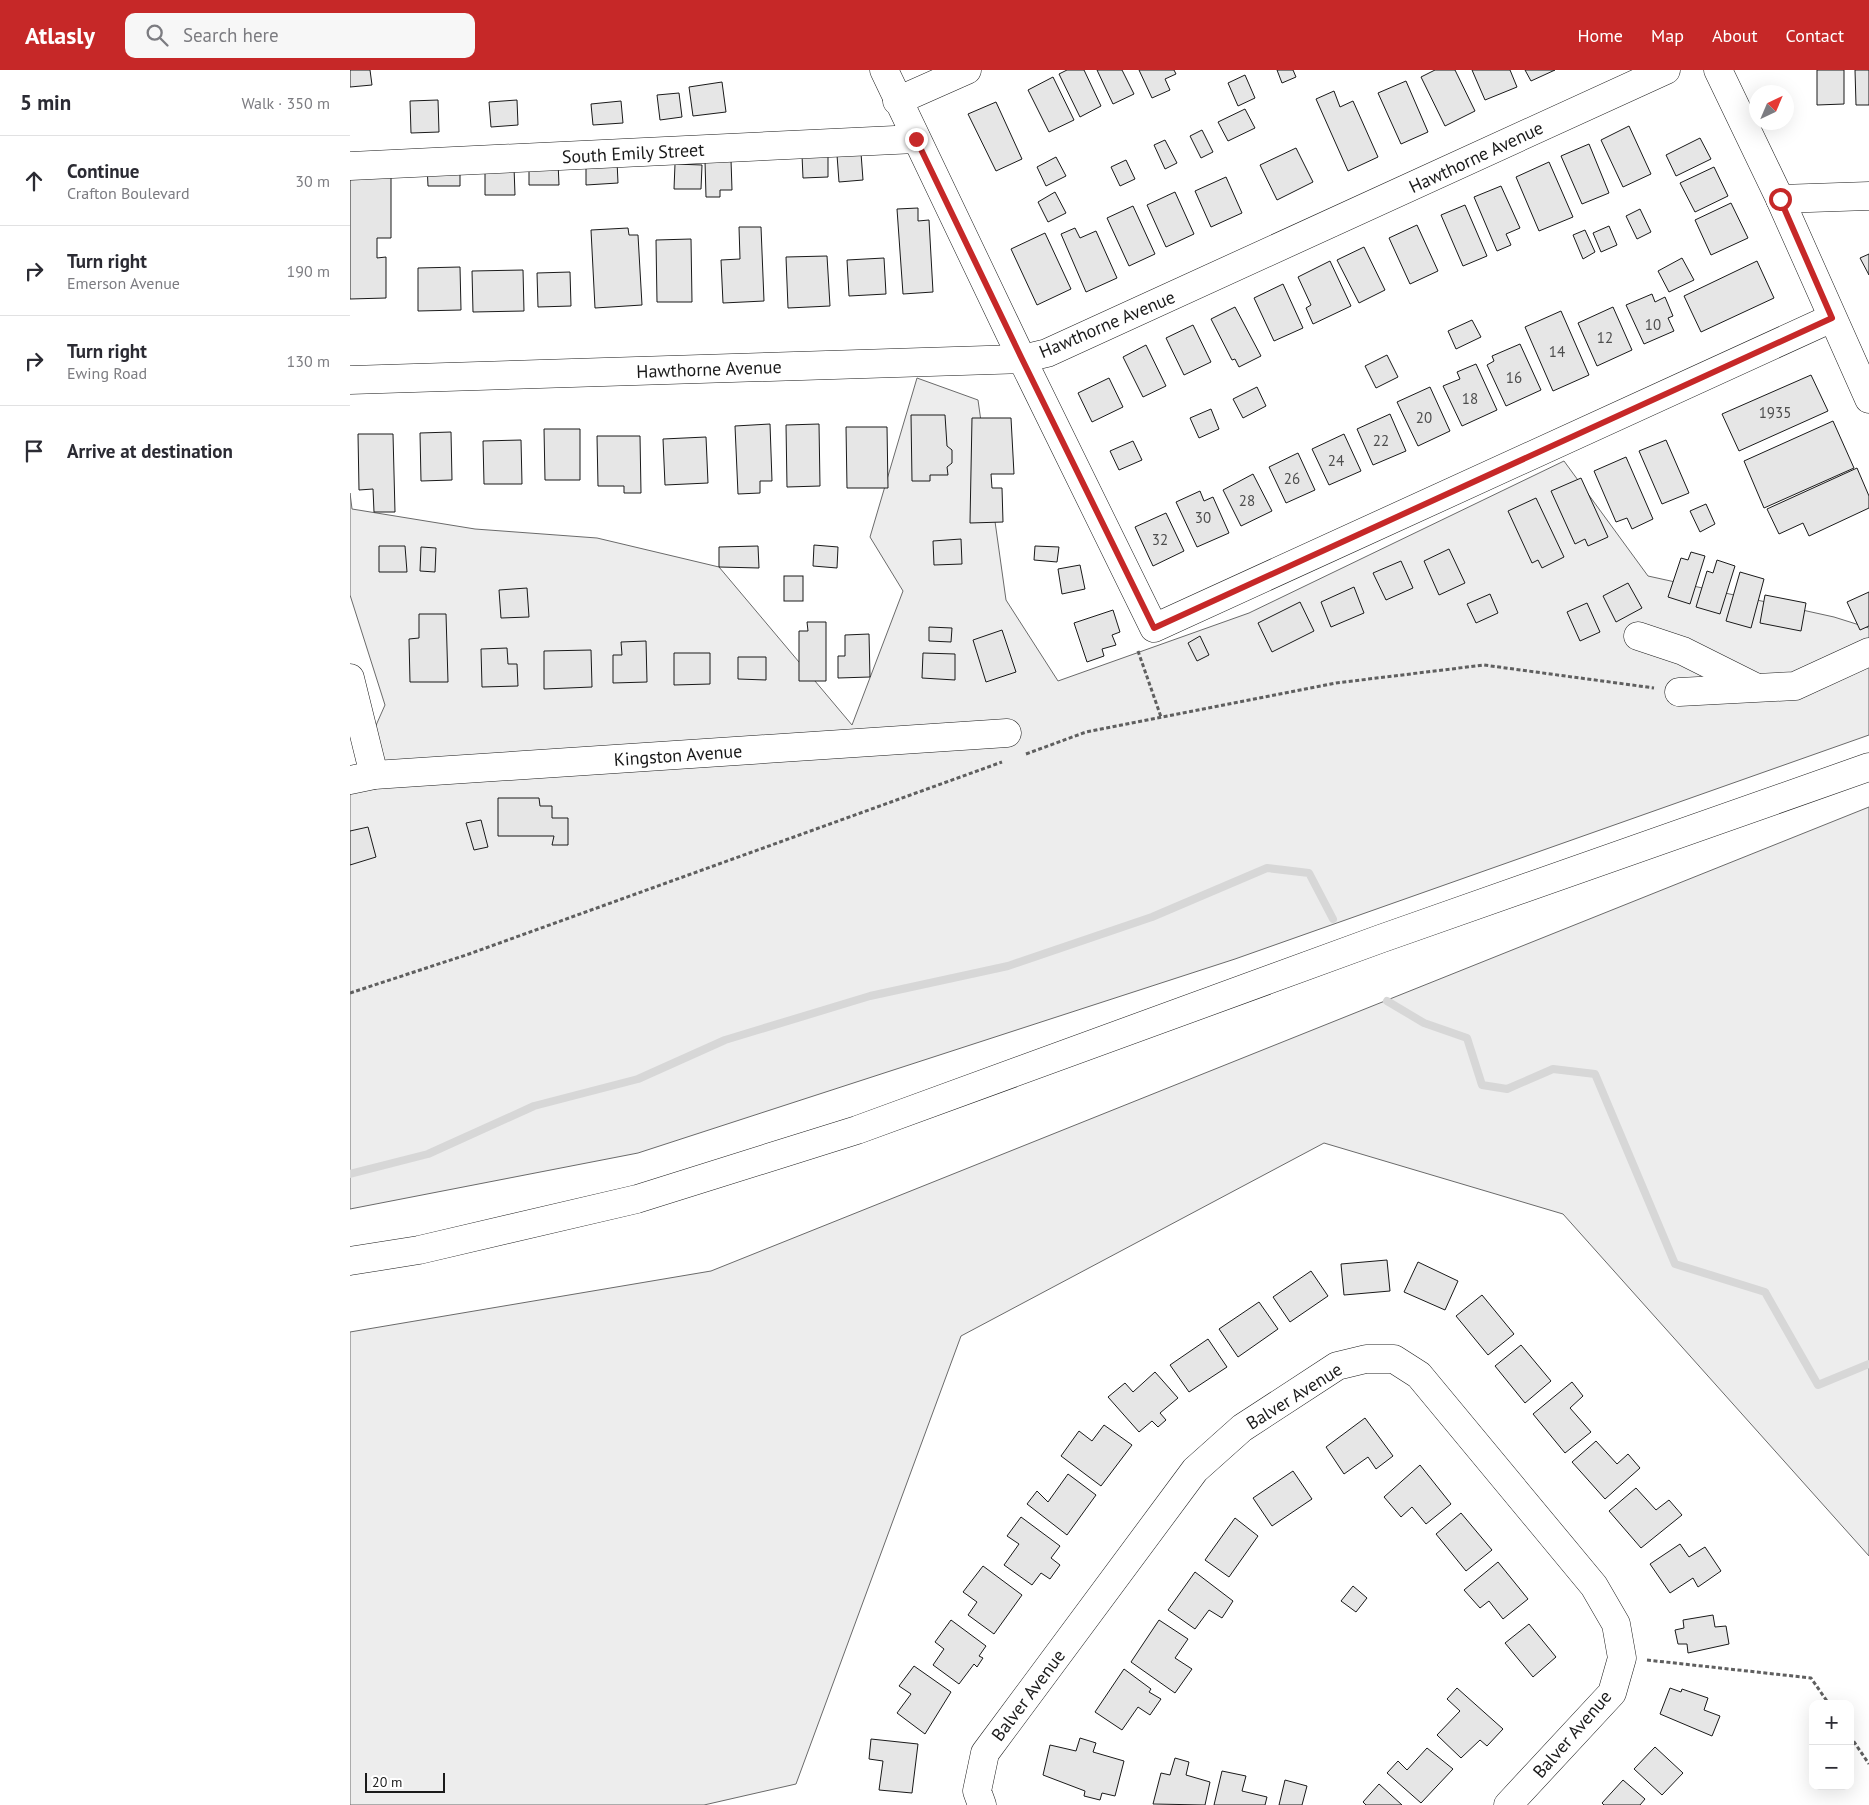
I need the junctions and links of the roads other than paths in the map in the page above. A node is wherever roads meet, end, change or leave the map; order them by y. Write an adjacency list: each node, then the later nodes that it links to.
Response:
1 (884, 70): 5 (street)
2 (967, 70): 5 (street)
3 (1666, 70): 11 (street, Hawthorne Avenue)
4 (1718, 70): 9 (street)
5 (897, 101): 6 (street)
6 (916, 139): 7 (street, South Emily Street); 11 (street)
7 (350, 166)
8 (1869, 196): 9 (street)
9 (1780, 199): 10 (street)
10 (1832, 318): 11 (street); 13 (street)
11 (1022, 359): 12 (street, Hawthorne Avenue)
12 (350, 380)
13 (1869, 399)
14 (1638, 636): 17 (street)
15 (1869, 652): 17 (street)
16 (350, 678): 21 (street)
17 (1756, 688): 18 (street)
18 (1680, 692)
19 (1013, 749): 21 (street, Kingston Avenue)
20 (1869, 767): 22 (street)
21 (362, 778)
22 (350, 1261)
23 (982, 1805): 24 (street, Balver Avenue)
24 (1508, 1805)

